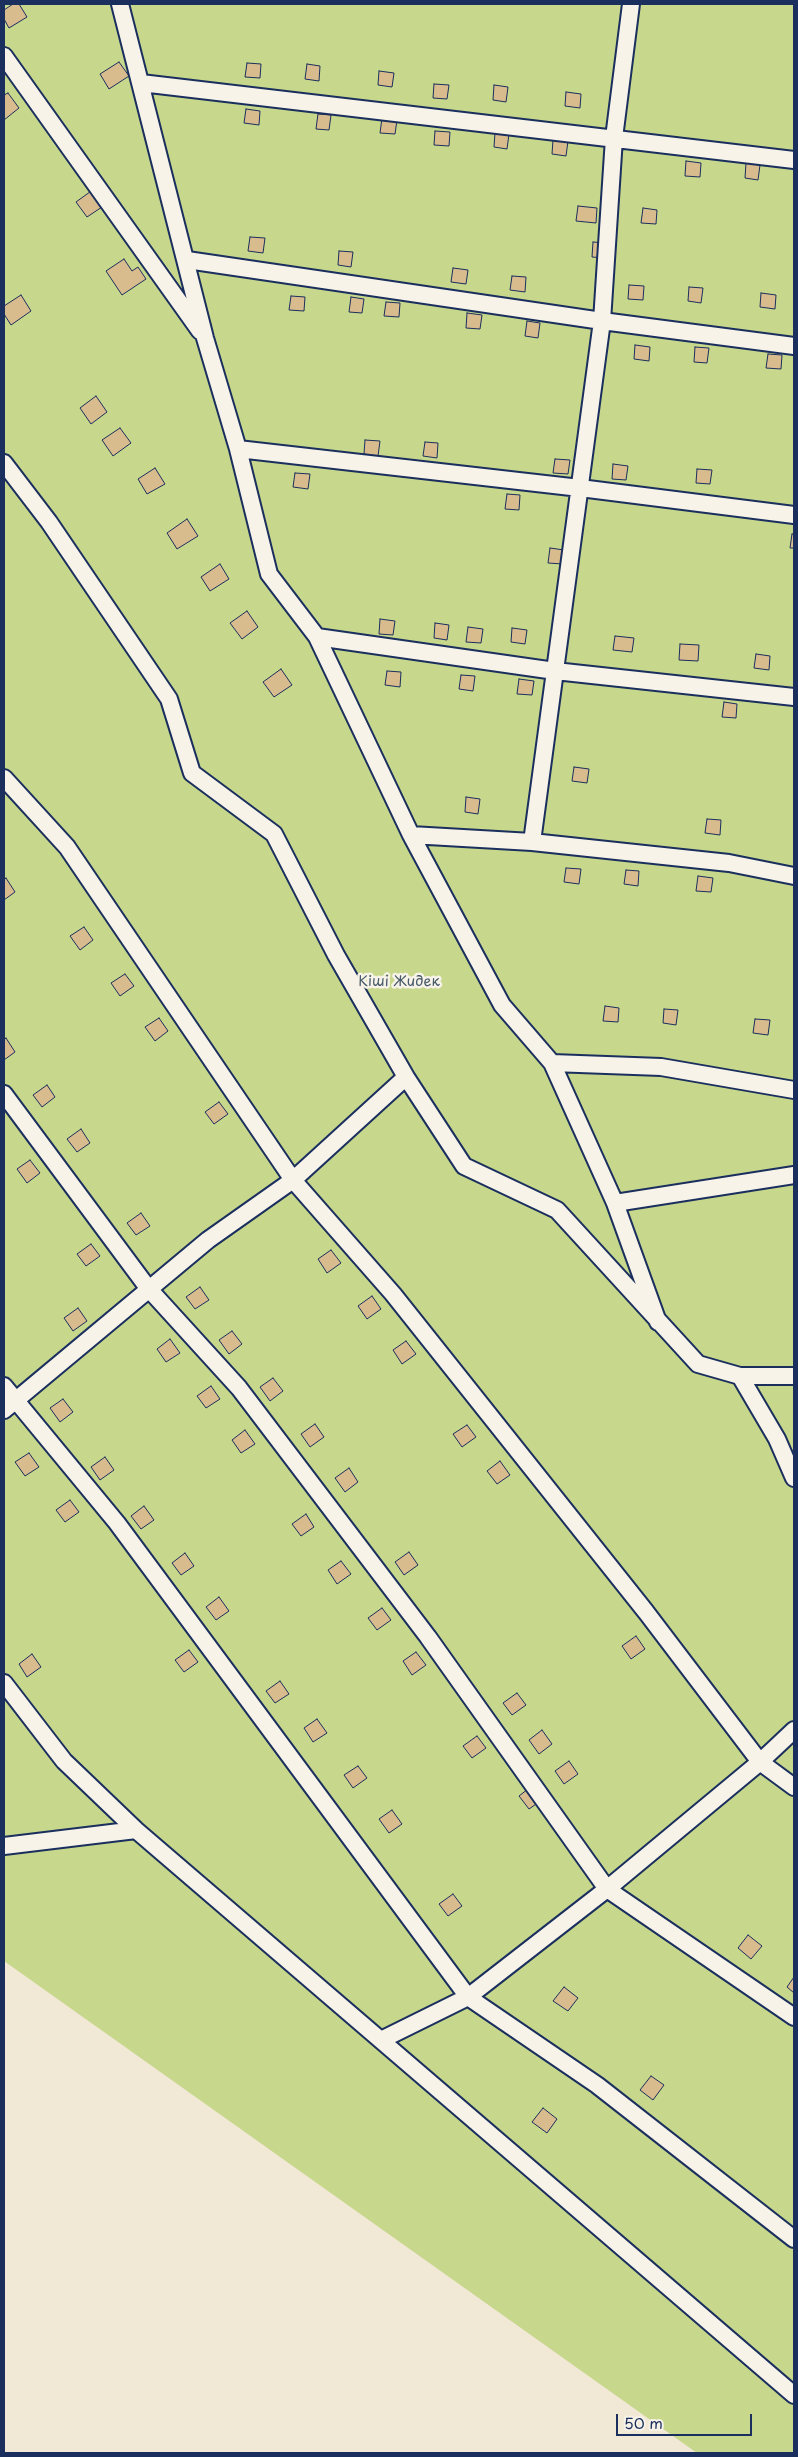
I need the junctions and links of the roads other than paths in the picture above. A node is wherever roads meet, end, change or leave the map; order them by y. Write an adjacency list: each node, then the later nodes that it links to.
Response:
1 (120, 4): 4 (street)
2 (631, 4): 5 (street)
3 (4, 56): 9 (street)
4 (142, 83): 5 (street); 7 (street)
5 (614, 138): 6 (street); 8 (street)
6 (794, 160)
7 (187, 260): 8 (street); 9 (street)
8 (602, 321): 10 (street); 13 (street)
9 (205, 338): 11 (street)
10 (794, 346)
11 (238, 449): 13 (street); 15 (street)
12 (4, 463): 23 (street)
13 (580, 488): 14 (street); 16 (street)
14 (794, 515)
15 (317, 636): 16 (street); 19 (street)
16 (555, 671): 17 (street); 20 (street)
17 (794, 697)
18 (4, 778): 27 (street)
19 (411, 835): 20 (street); 22 (street)
20 (532, 842): 21 (street)
21 (794, 876)
22 (552, 1063): 24 (street); 28 (street)
23 (406, 1077): 27 (street); 30 (street)
24 (794, 1090)
25 (4, 1094): 29 (street)
26 (794, 1175): 28 (street)
27 (293, 1180): 29 (street); 38 (street)
28 (615, 1203): 30 (street)
29 (148, 1288): 34 (street); 42 (street)
30 (658, 1322): 31 (street)
31 (740, 1376): 32 (street); 35 (street)
32 (794, 1376)
33 (4, 1386): 34 (street)
34 (10, 1405): 43 (street)
35 (794, 1478)
36 (4, 1683): 40 (street)
37 (794, 1730): 38 (street)
38 (760, 1762): 39 (street); 42 (street)
39 (794, 1787)
40 (136, 1830): 41 (street); 45 (street)
41 (4, 1846)
42 (608, 1889): 43 (street); 44 (street)
43 (468, 1997): 45 (street); 46 (street)
44 (794, 2017)
45 (382, 2040): 47 (street)
46 (794, 2239)
47 (794, 2395)

